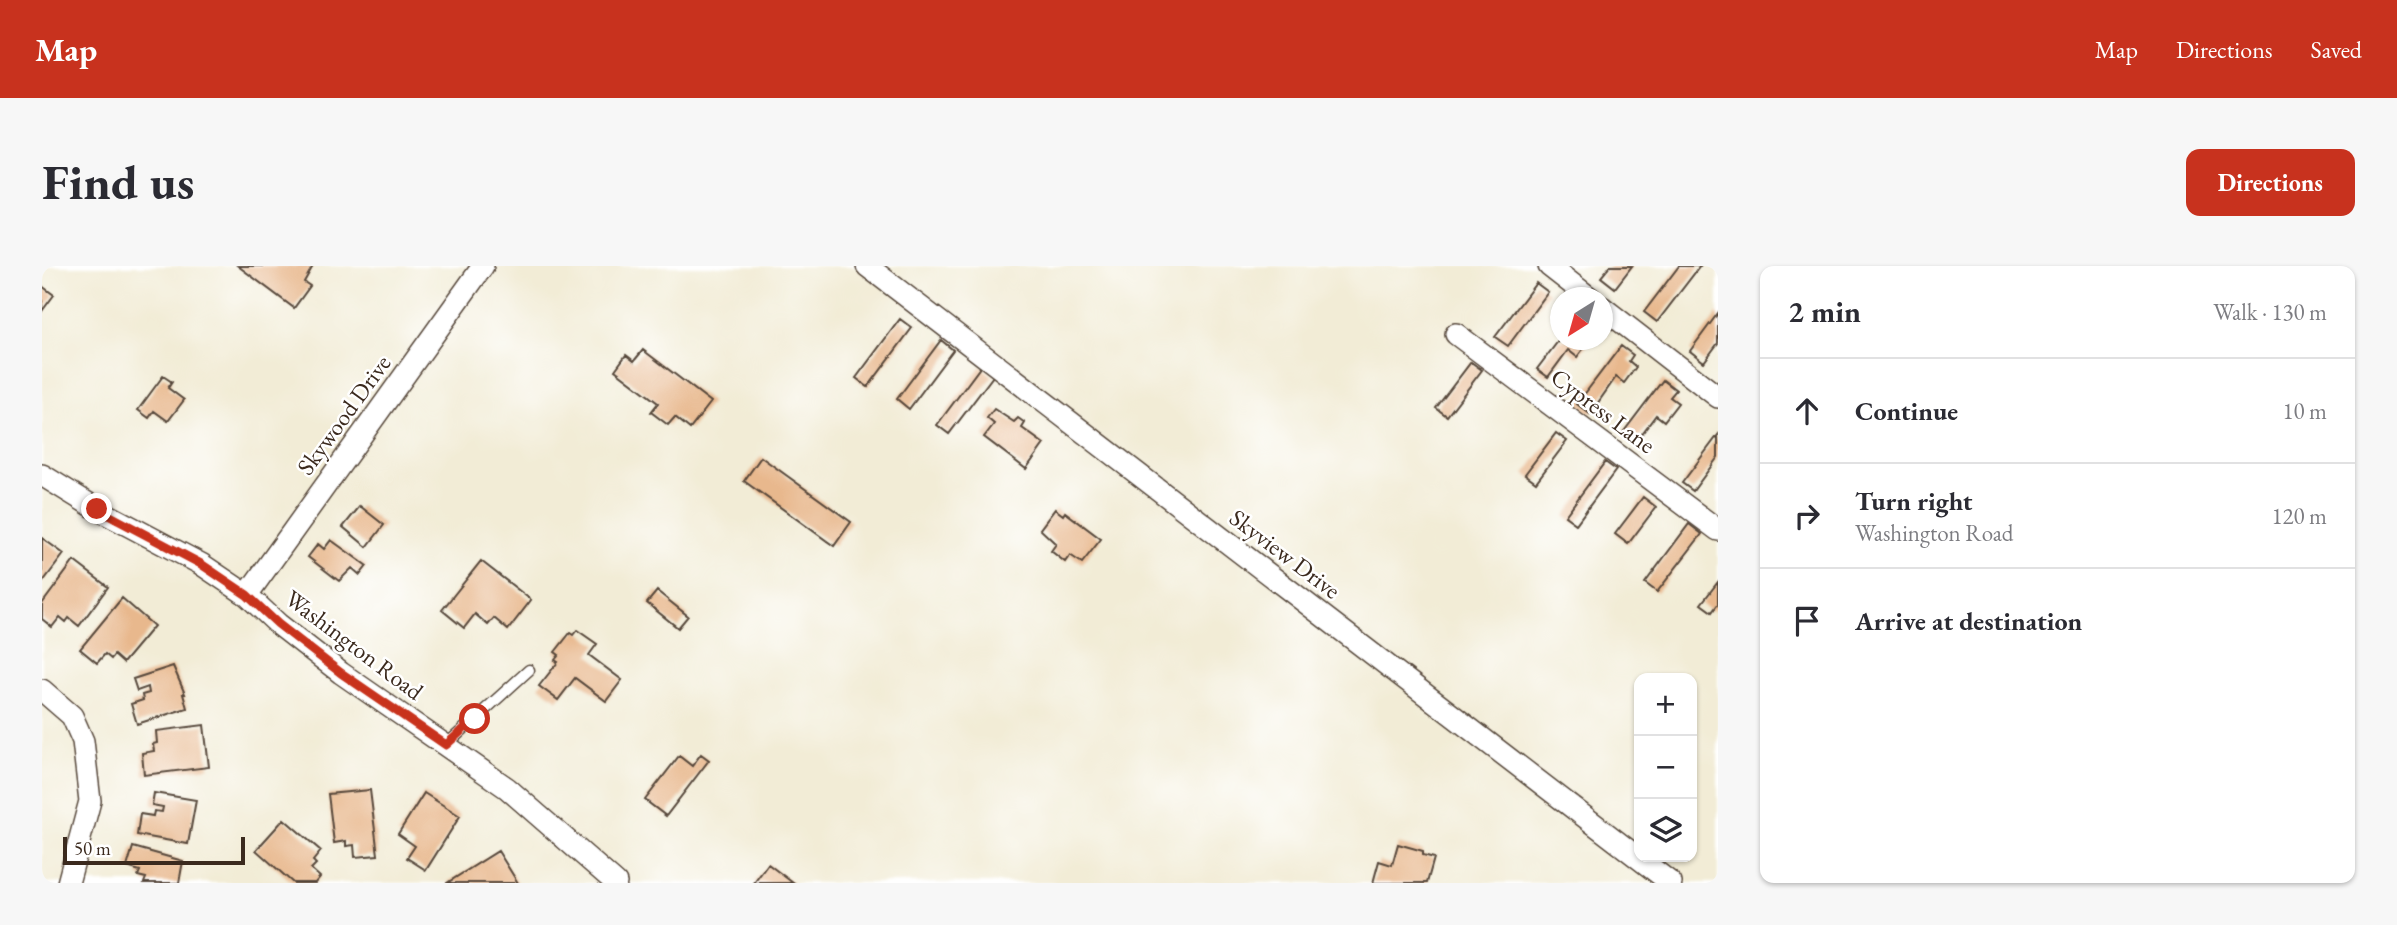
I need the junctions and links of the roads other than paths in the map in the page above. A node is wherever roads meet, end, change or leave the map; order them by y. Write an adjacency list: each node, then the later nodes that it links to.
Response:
1 (483, 266): 10 (street, Skywood Drive)
2 (867, 266): 16 (street, Skyview Drive)
3 (1549, 266): 4 (street)
4 (1576, 287)
5 (1613, 316): 7 (street)
6 (1456, 334): 9 (street, Cypress Lane)
7 (1718, 397)
8 (42, 475): 10 (street, Washington Road)
9 (1718, 530)
10 (247, 595): 13 (street, Washington Road)
11 (529, 670): 13 (lane)
12 (42, 690): 14 (street)
13 (446, 745): 15 (street, Washington Road)
14 (68, 883)
15 (616, 883)
16 (1671, 883)

